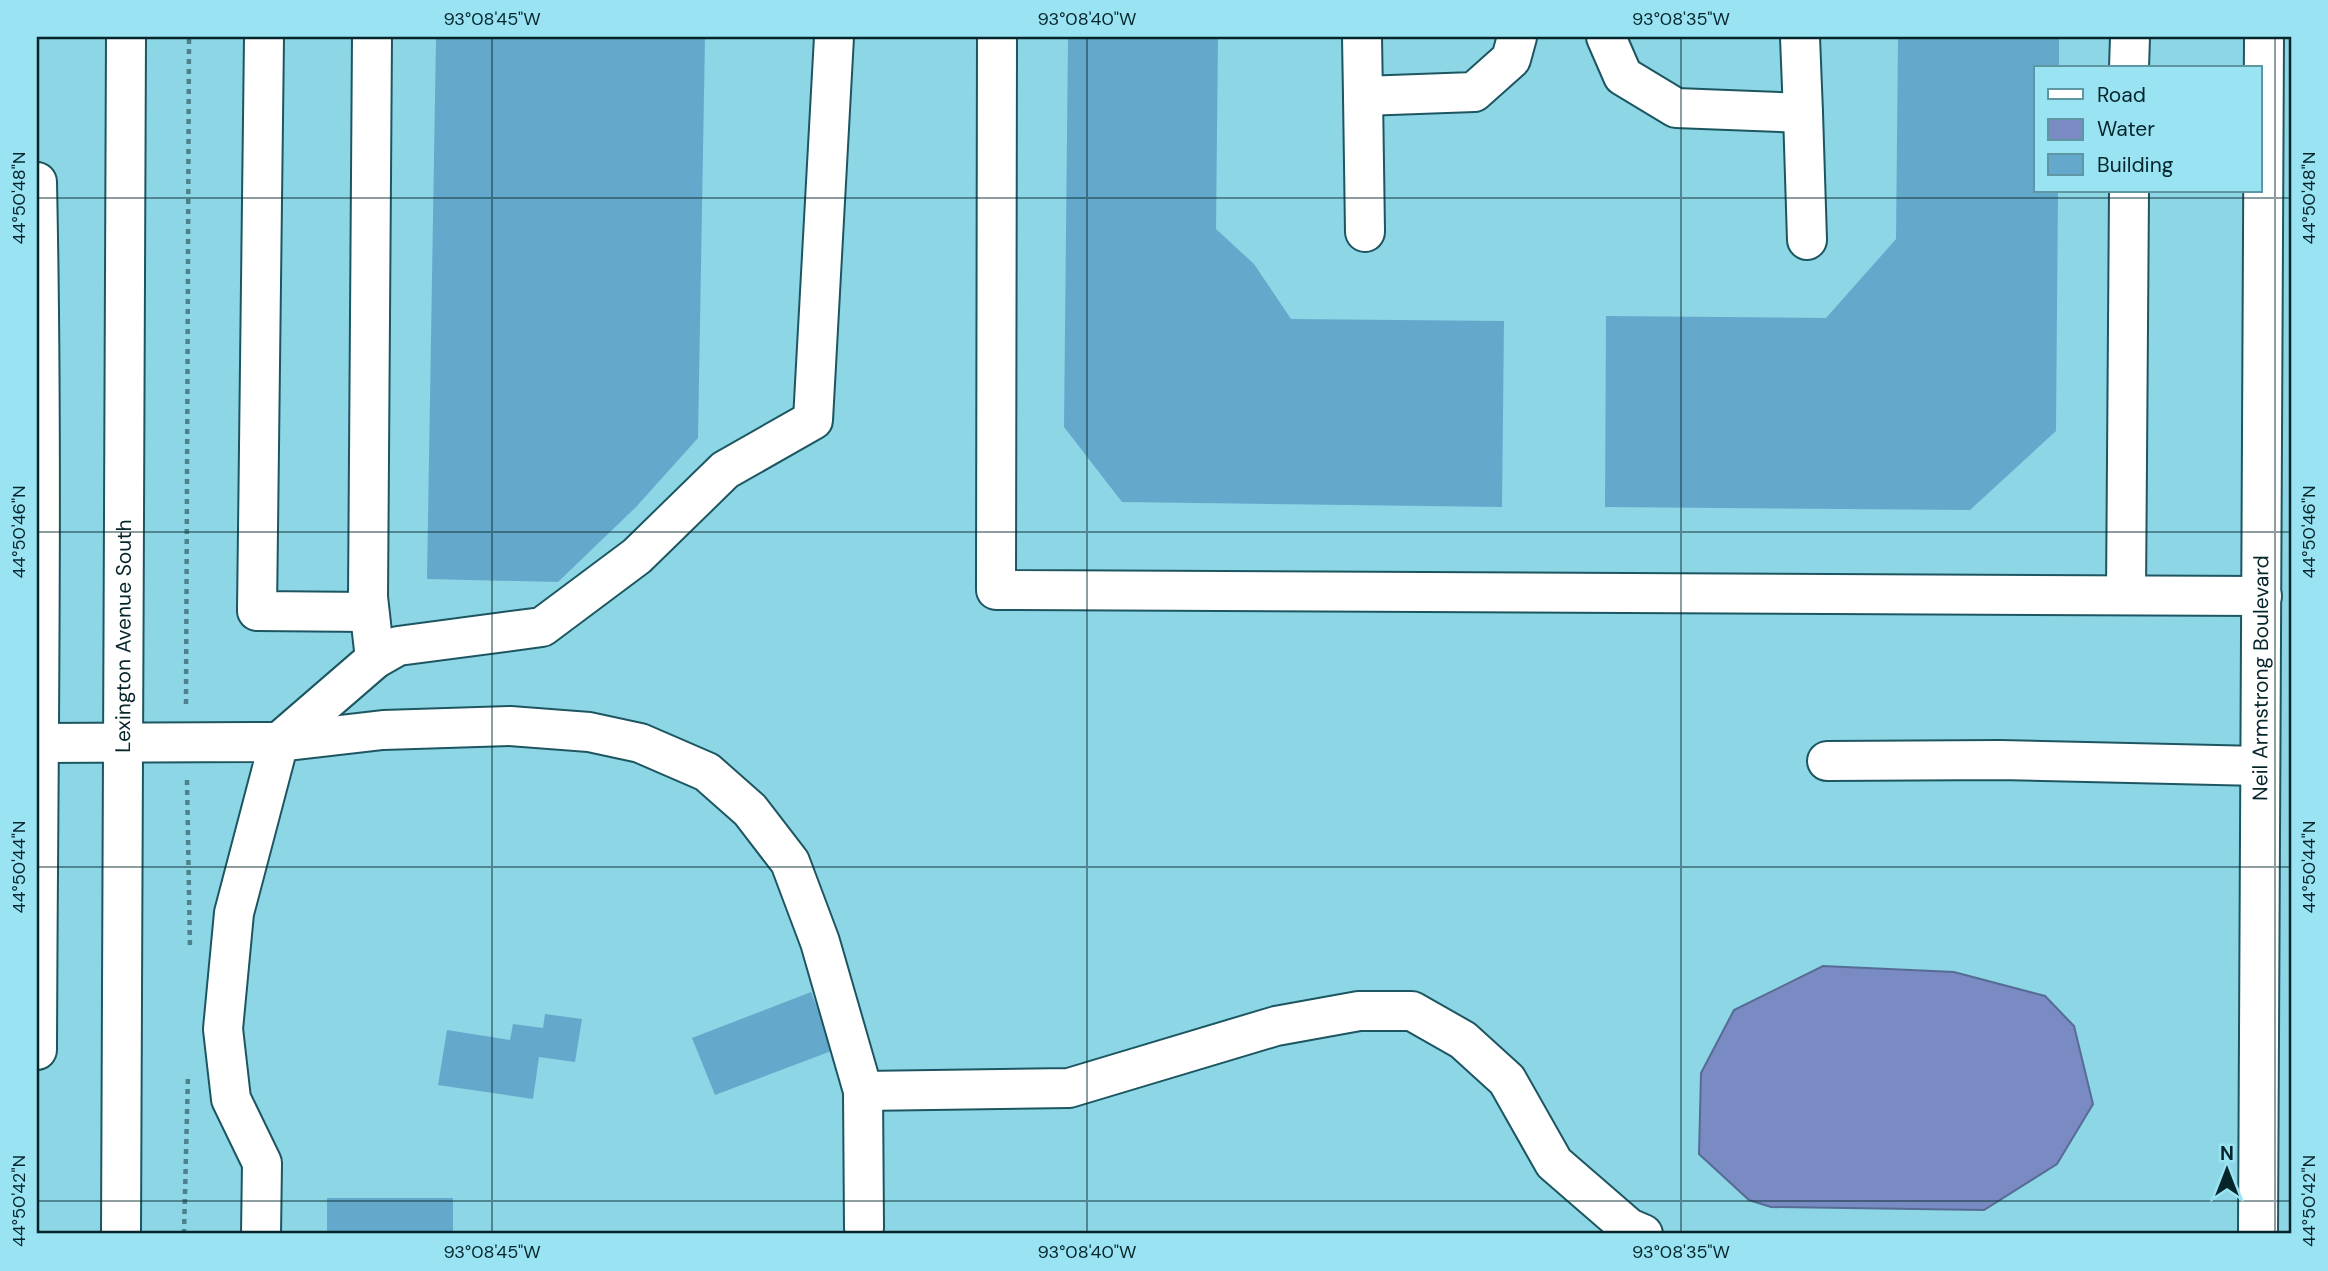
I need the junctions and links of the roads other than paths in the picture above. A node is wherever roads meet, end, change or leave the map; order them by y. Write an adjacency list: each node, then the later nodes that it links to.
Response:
1 (126, 37): 23 (street, Lexington Avenue South)
2 (264, 37): 21 (street)
3 (372, 37): 21 (street)
4 (834, 37): 22 (street)
5 (997, 37): 19 (street)
6 (1362, 37): 13 (street)
7 (1517, 37): 13 (street)
8 (1606, 37): 14 (street)
9 (1800, 37): 14 (street)
10 (2130, 37): 12 (street)
11 (2264, 37): 20 (street, Neil Armstrong Boulevard)
12 (2129, 66)
13 (1363, 96): 17 (street)
14 (1803, 113): 18 (street)
15 (37, 182): 25 (street)
16 (2129, 192): 19 (street)
17 (1365, 232)
18 (1807, 240)
19 (2126, 595): 20 (street)
20 (2262, 596): 27 (street, Neil Armstrong Boulevard)
21 (369, 612): 22 (street)
22 (375, 659): 24 (street)
23 (124, 742): 24 (street); 25 (street); 32 (street, Lexington Avenue South)
24 (279, 742): 29 (street); 33 (street)
25 (38, 743): 28 (street)
26 (1827, 761): 27 (street)
27 (2260, 766): 30 (street, Neil Armstrong Boulevard)
28 (37, 1051)
29 (863, 1091): 31 (street); 34 (street)
30 (2275, 1116): 35 (street, Neil Armstrong Boulevard)
31 (864, 1228)
32 (121, 1234)
33 (261, 1234)
34 (1643, 1234)
35 (2258, 1234)

